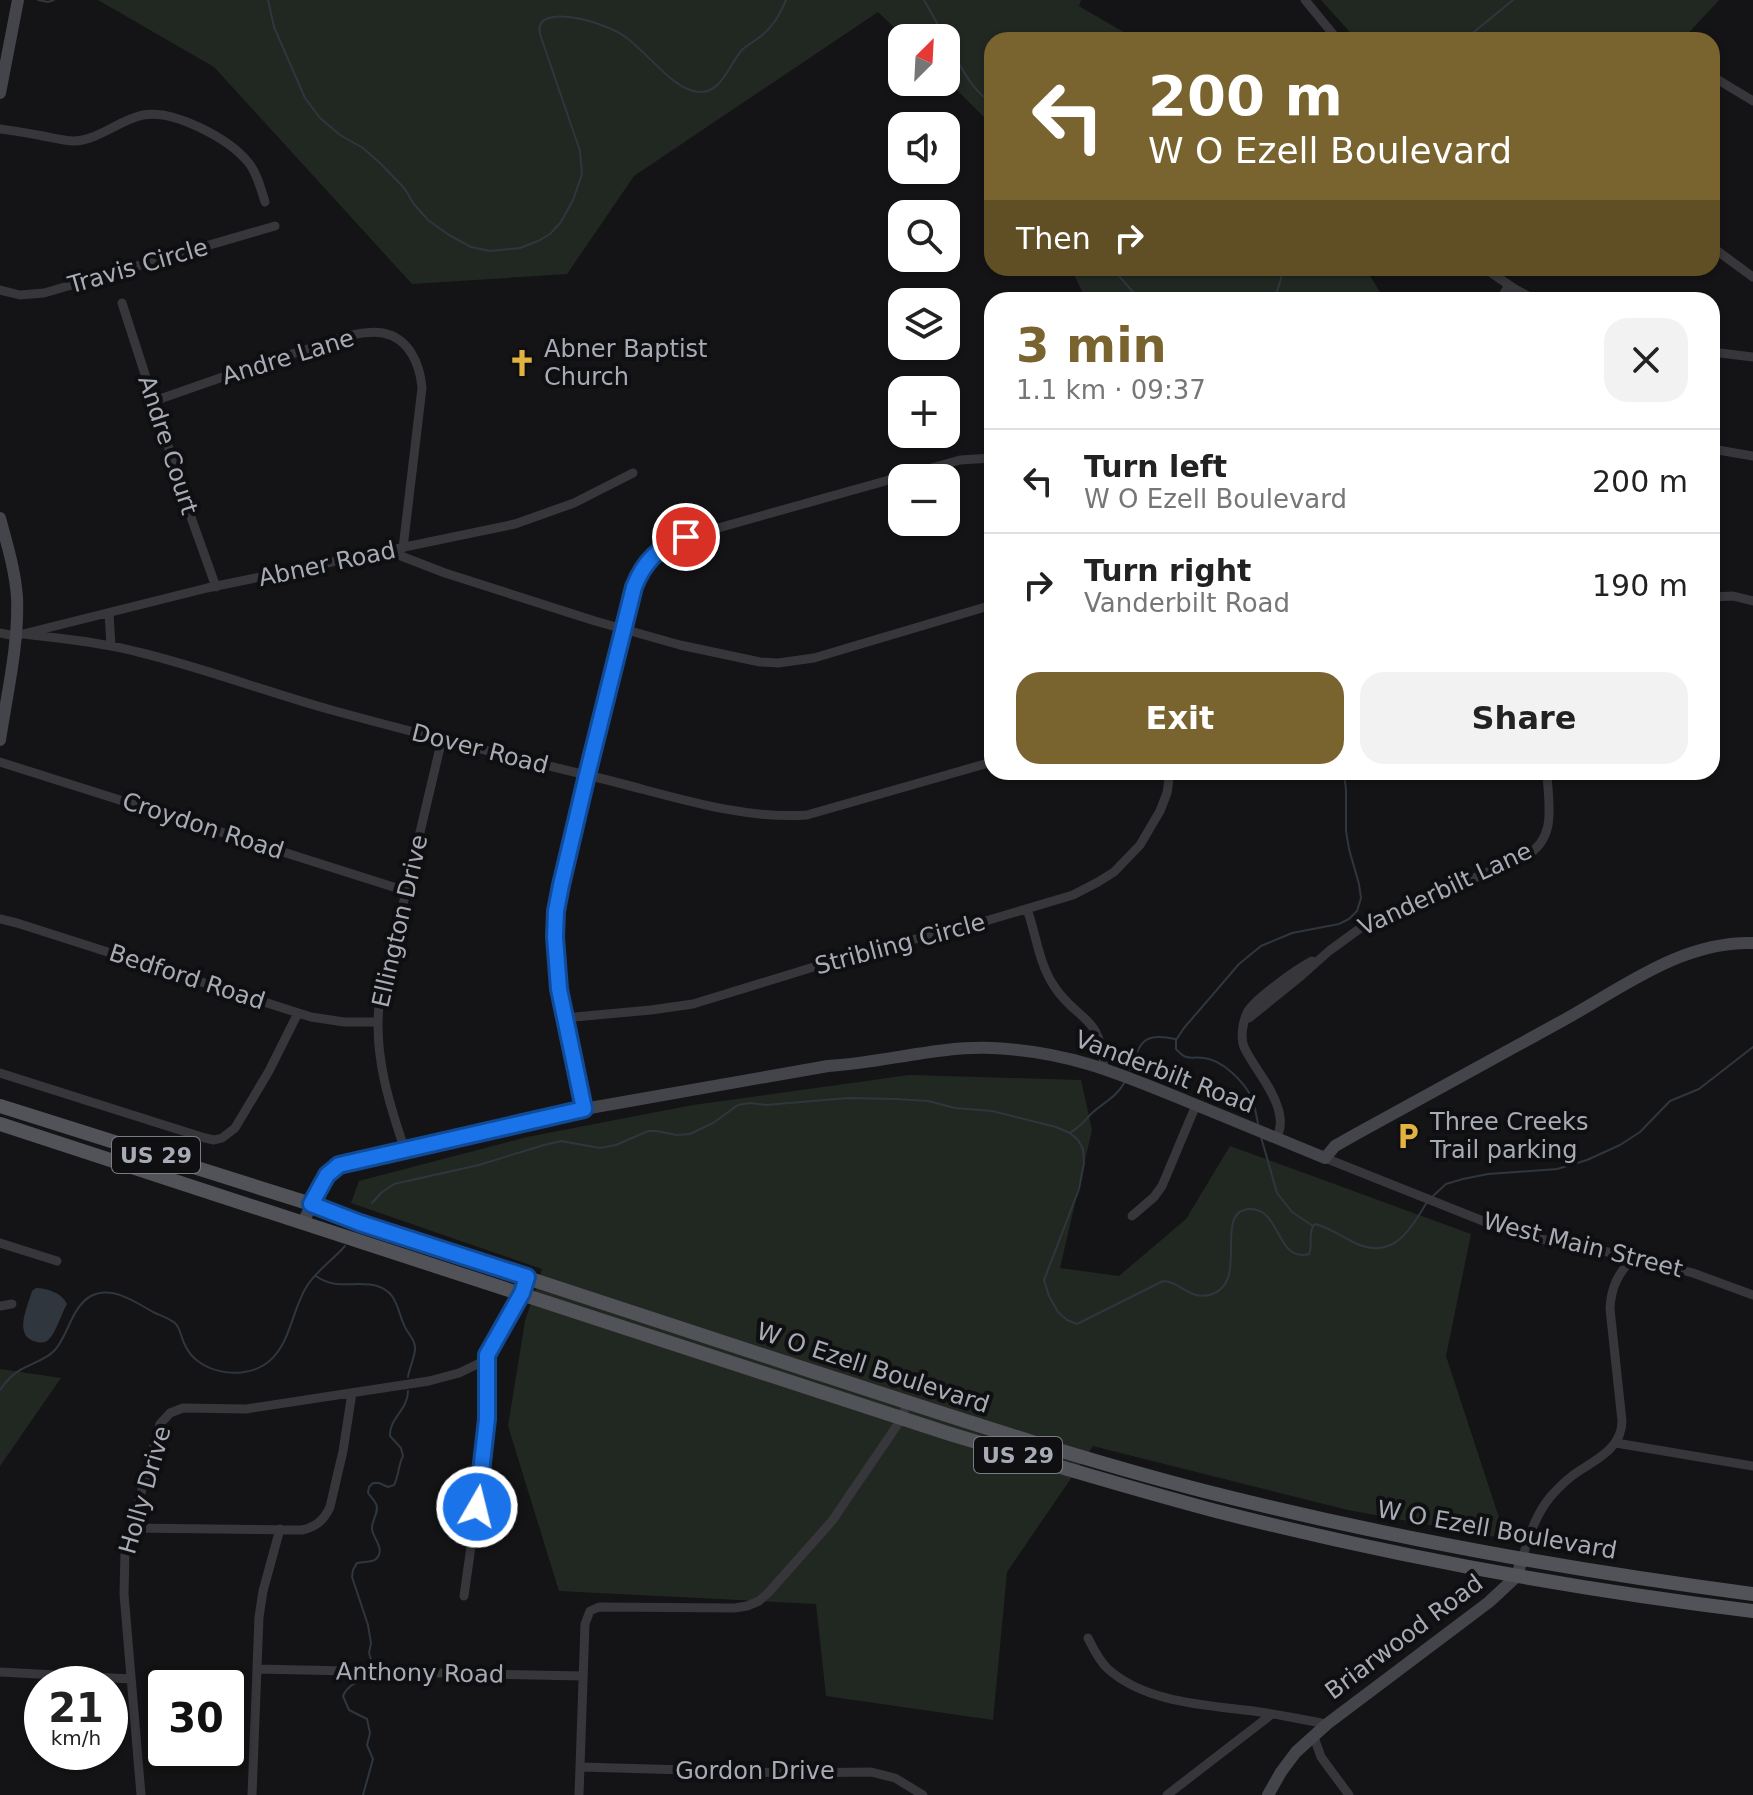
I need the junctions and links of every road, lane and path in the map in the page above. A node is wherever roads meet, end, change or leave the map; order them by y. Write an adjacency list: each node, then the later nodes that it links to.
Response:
1 (18, 0): 5 (street)
2 (1305, 0): 3 (street)
3 (1331, 32)
4 (1720, 80): 6 (street)
5 (0, 93)
6 (1753, 101)
7 (0, 129): 8 (street)
8 (265, 202)
9 (275, 226): 14 (street, Travis Circle)
10 (1720, 253): 12 (street)
11 (1496, 276): 13 (street)
12 (1753, 277)
13 (1509, 285): 15 (street); 16 (street)
14 (0, 290)
15 (1505, 292)
16 (1522, 292)
17 (122, 303): 20 (street, Andre Court)
18 (1720, 353): 19 (street)
19 (1753, 357)
20 (154, 401): 26 (street, Andre Lane); 28 (street, Andre Court)
21 (1720, 450): 22 (street)
22 (1753, 456)
23 (984, 458): 33 (street)
24 (633, 473): 26 (street, Abner Road)
25 (0, 518): 35 (street)
26 (403, 548): 27 (street, Abner Road)
27 (388, 551): 28 (street, Abner Road); 33 (street)
28 (216, 587): 32 (street, Abner Road)
29 (1720, 597): 30 (street)
30 (1753, 601)
31 (984, 607): 33 (street)
32 (109, 613): 35 (street, Abner Road); 36 (street)
33 (624, 629): 41 (street)
34 (0, 633): 35 (street, Dover Road)
35 (20, 635): 36 (street, Dover Road); 38 (street)
36 (111, 646): 37 (street, Dover Road)
37 (442, 739): 41 (street, Dover Road); 44 (street, Ellington Drive)
38 (0, 740)
39 (0, 762): 44 (street, Croydon Road)
40 (984, 764): 41 (street, Dover Road)
41 (587, 775): 49 (street)
42 (1169, 780): 45 (street, Stribling Circle)
43 (1547, 780): 57 (street, Vanderbilt Lane)
44 (406, 891): 50 (street, Ellington Drive)
45 (1027, 909): 49 (street, Stribling Circle); 51 (street)
46 (0, 919): 48 (street, Bedford Road)
47 (1753, 943): 59 (street)
48 (298, 1013): 50 (street, Bedford Road); 52 (street)
49 (564, 1018): 55 (street)
50 (377, 1022): 58 (street, Ellington Drive)
51 (1104, 1068): 53 (street, Vanderbilt Road); 55 (street, Vanderbilt Road)
52 (0, 1073)
53 (1196, 1105): 57 (street, Vanderbilt Road); 61 (street)
54 (0, 1106): 60 (main road, W O Ezell Boulevard / US 29)
55 (584, 1109): 58 (street, Vanderbilt Road)
56 (0, 1124): 62 (main road, W O Ezell Boulevard / US 29)
57 (1275, 1138): 59 (street, Vanderbilt Road)
58 (405, 1150): 60 (street, Vanderbilt Road)
59 (1325, 1158): 64 (street, West Main Street)
60 (311, 1204): 62 (street, Vanderbilt Road); 66 (main road, W O Ezell Boulevard / US 29)
61 (1132, 1216)
62 (303, 1222): 67 (main road, W O Ezell Boulevard / US 29)
63 (0, 1243): 65 (street)
64 (1634, 1257): 68 (street, West Main Street); 75 (street)
65 (57, 1261)
66 (527, 1277): 67 (street); 73 (main road, W O Ezell Boulevard / US 29)
67 (522, 1293): 71 (street); 74 (main road, W O Ezell Boulevard / US 29)
68 (1753, 1295)
69 (12, 1304): 70 (street)
70 (0, 1306)
71 (486, 1360): 72 (street, Holly Drive); 86 (street)
72 (352, 1393): 79 (street, Holly Drive); 80 (street)
73 (907, 1402): 74 (street); 76 (main road, W O Ezell Boulevard / US 29)
74 (902, 1418): 77 (main road, W O Ezell Boulevard / US 29); 91 (street)
75 (1616, 1443): 78 (street); 83 (street, Briarwood Road)
76 (1045, 1446): 77 (main road); 81 (main road, W O Ezell Boulevard / US 29)
77 (1041, 1462): 82 (main road, W O Ezell Boulevard / US 29)
78 (1753, 1466)
79 (130, 1528): 80 (street); 92 (street, Holly Drive)
80 (280, 1529): 89 (street)
81 (1367, 1529): 82 (main road); 83 (main road, W O Ezell Boulevard / US 29)
82 (1366, 1545): 84 (main road, W O Ezell Boulevard / US 29)
83 (1522, 1559): 84 (street, Briarwood Road); 85 (main road, W O Ezell Boulevard / US 29)
84 (1517, 1576): 87 (main road, W O Ezell Boulevard / US 29); 94 (street, Briarwood Road)
85 (1753, 1594)
86 (464, 1596)
87 (1753, 1611)
88 (1088, 1638): 93 (street)
89 (257, 1669): 91 (street, Anthony Road); 98 (street)
90 (0, 1672): 92 (street)
91 (583, 1676): 96 (street)
92 (131, 1679): 97 (street, Holly Drive)
93 (1272, 1714): 94 (street); 101 (street)
94 (1327, 1724): 95 (street, Briarwood Road)
95 (1314, 1737): 102 (street, Briarwood Road); 103 (street)
96 (581, 1767): 99 (street); 100 (street, Gordon Drive)
97 (141, 1795)
98 (252, 1795)
99 (579, 1795)
100 (923, 1795)
101 (1167, 1795)
102 (1268, 1795)
103 (1349, 1795)

